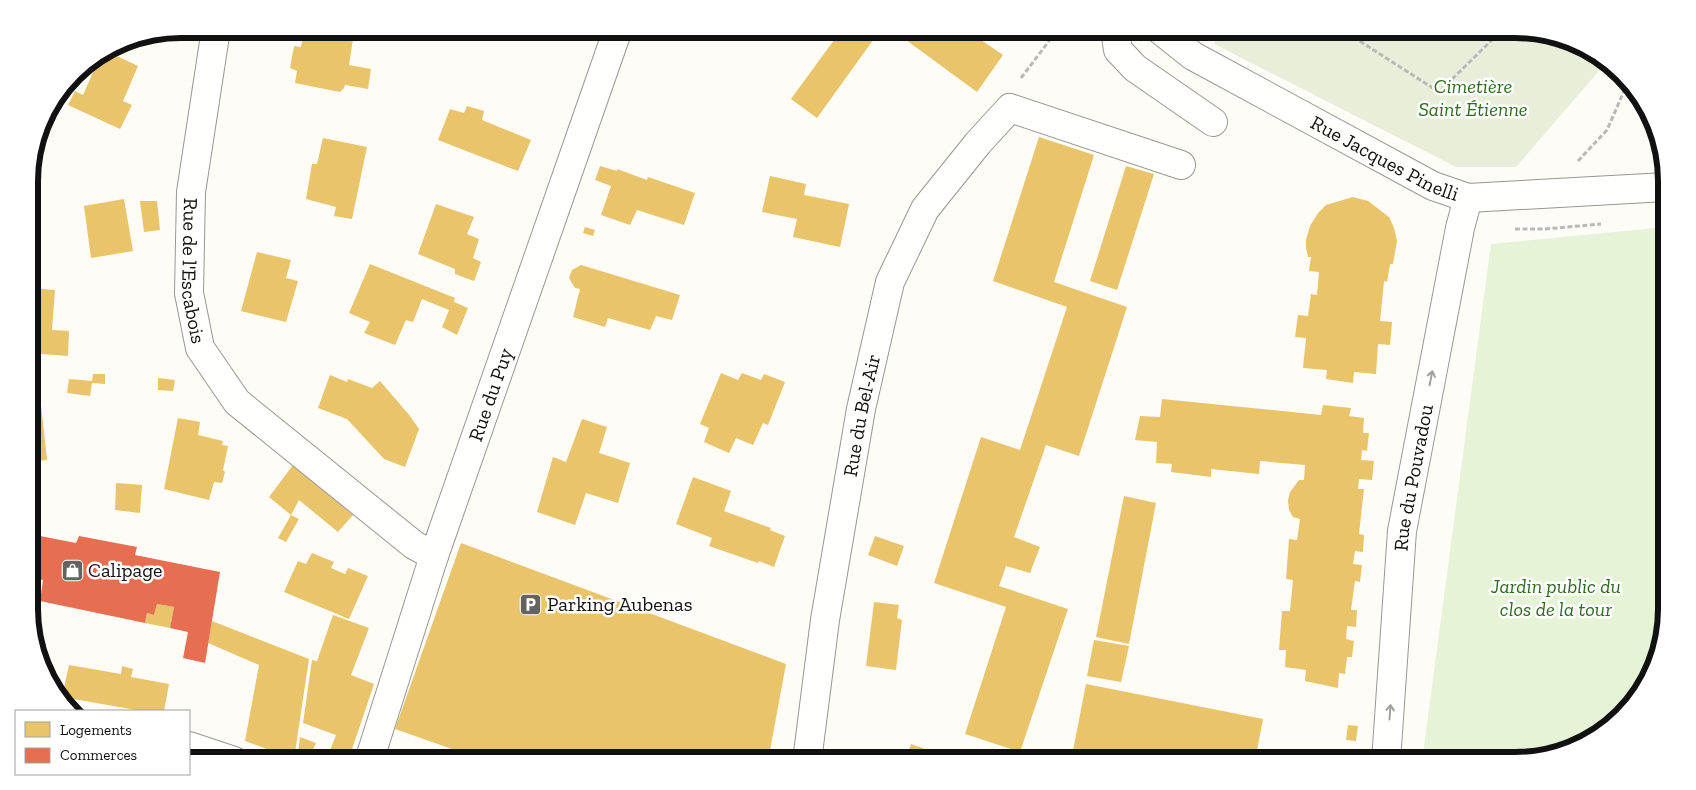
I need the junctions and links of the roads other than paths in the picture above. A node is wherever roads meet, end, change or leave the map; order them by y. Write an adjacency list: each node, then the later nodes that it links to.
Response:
1 (215, 38): 9 (street, Rue de l'Escabois)
2 (615, 38): 9 (street, Rue du Puy)
3 (1116, 38): 5 (street)
4 (1171, 38): 8 (street, Rue Jacques Pinelli)
5 (1213, 122)
6 (1181, 165): 11 (street, Rue du Bel-Air)
7 (1658, 187): 8 (street, Rue Jacques Pinelli)
8 (1468, 198): 12 (street, Rue du Pouvadou, one-way to 8)
9 (434, 556): 10 (street, Rue du Puy)
10 (372, 752)
11 (808, 752)
12 (1387, 752)

